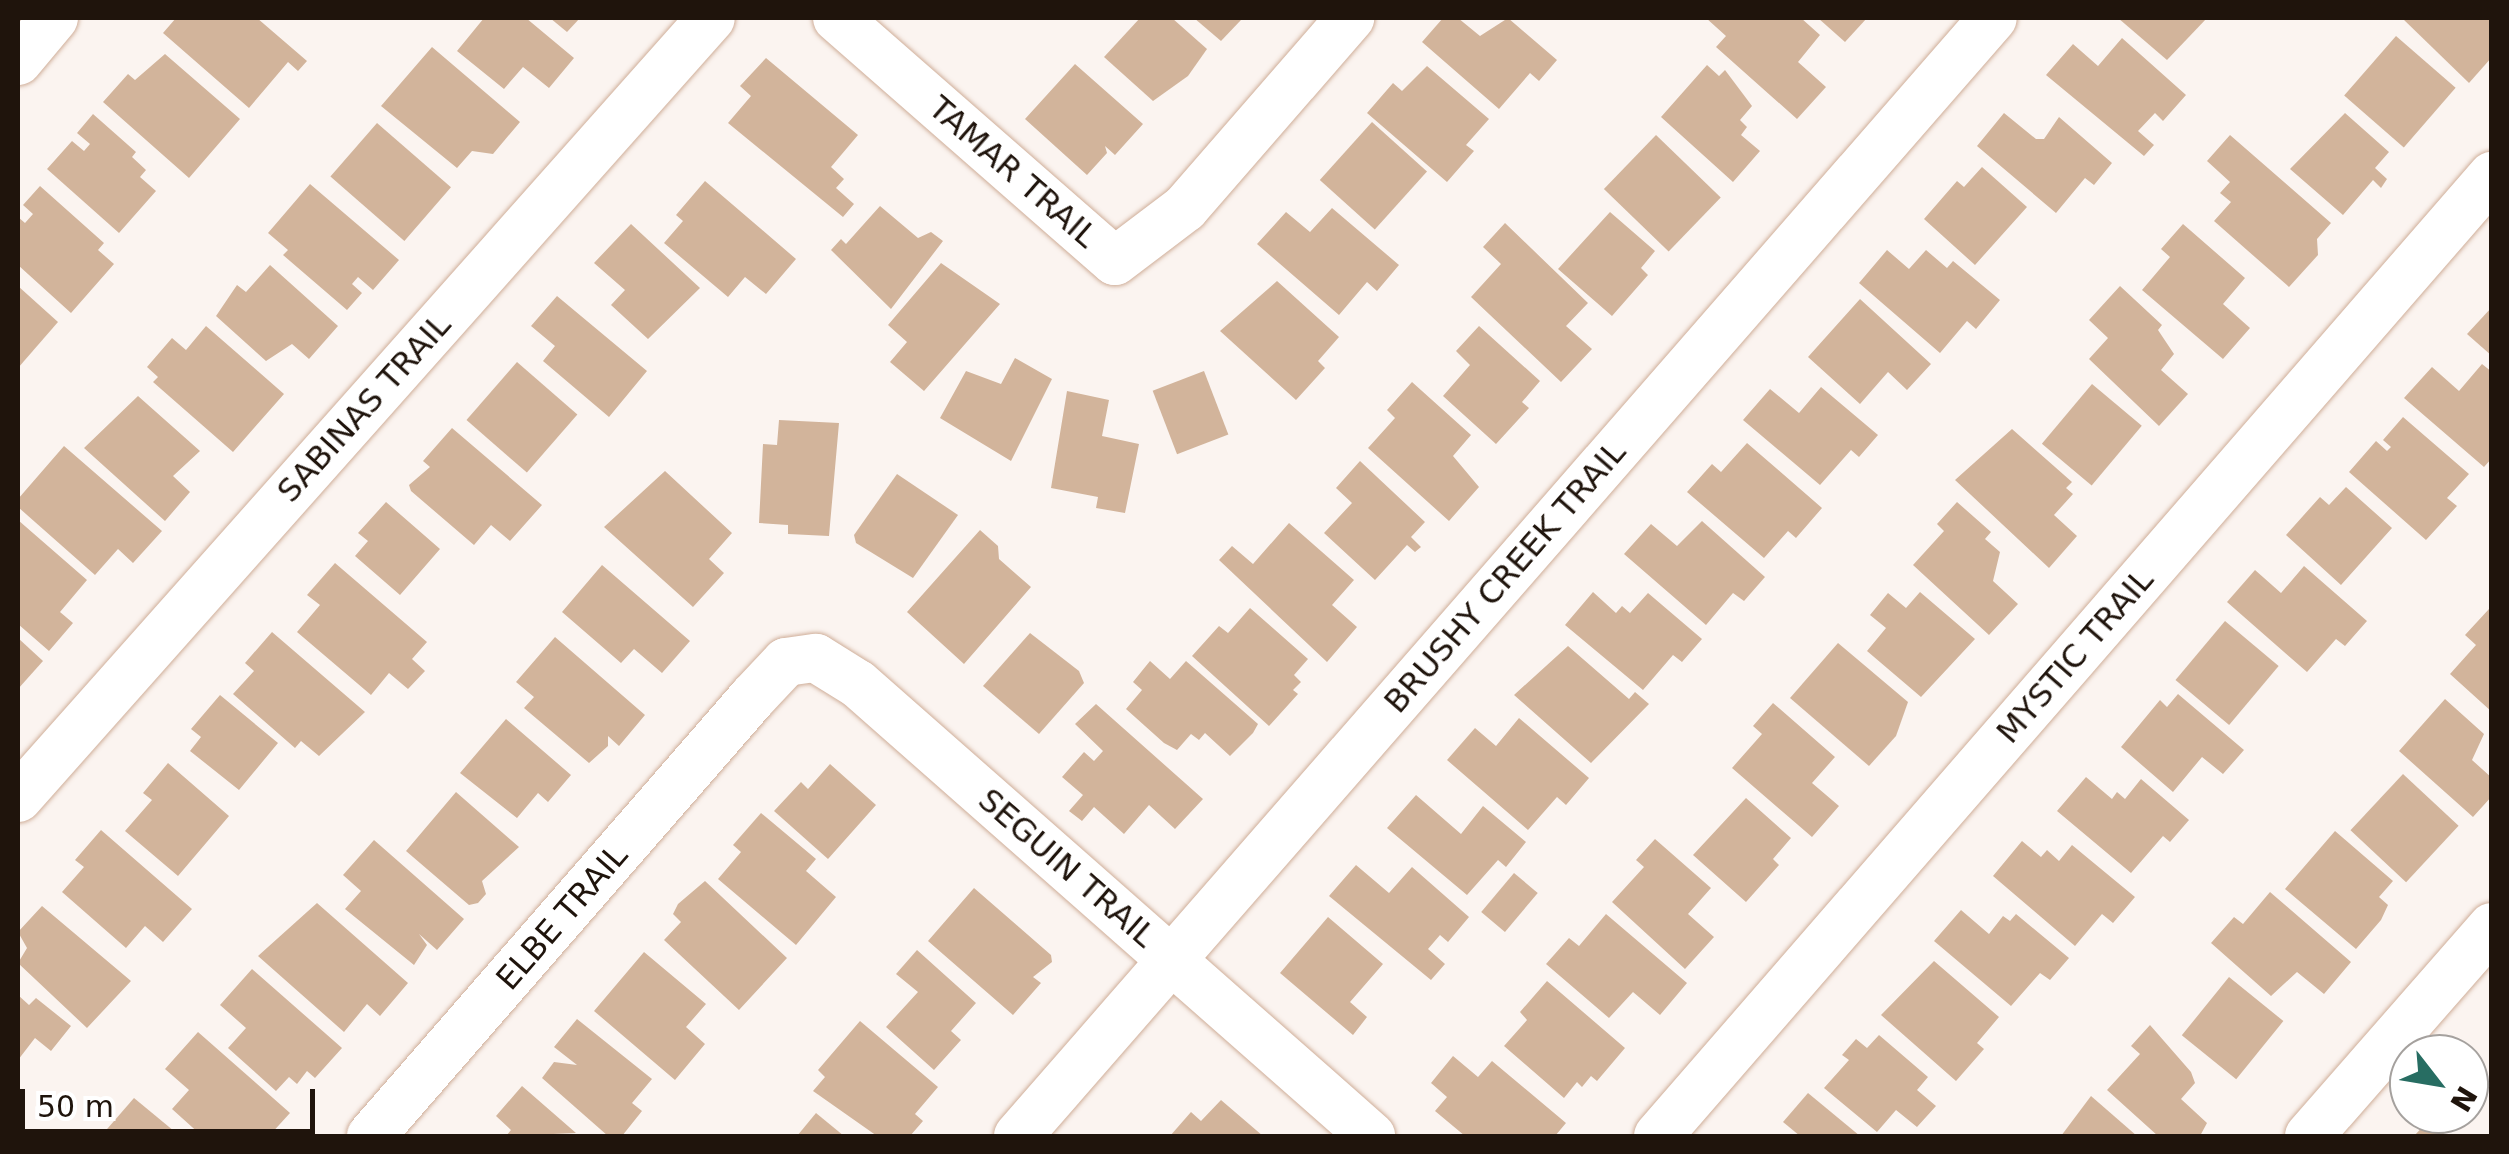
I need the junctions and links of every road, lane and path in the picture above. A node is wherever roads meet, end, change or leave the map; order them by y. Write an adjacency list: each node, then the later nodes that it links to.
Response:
1 (54, 18): 6 (street)
2 (711, 18): 9 (street, SABINAS TRAIL)
3 (837, 18): 4 (street, TAMAR TRAIL)
4 (1350, 18)
5 (1992, 18): 11 (street, BRUSHY CREEK TRAIL)
6 (18, 61)
7 (2492, 176): 15 (street, MYSTIC TRAIL)
8 (753, 697): 11 (street, SEGUIN TRAIL); 12 (street, ELBE TRAIL)
9 (18, 798)
10 (2492, 927): 16 (street)
11 (1172, 960): 13 (street, BRUSHY CREEK TRAIL); 14 (street, SEGUIN TRAIL)
12 (372, 1136)
13 (1018, 1136)
14 (1371, 1136)
15 (1658, 1136)
16 (2309, 1136)

